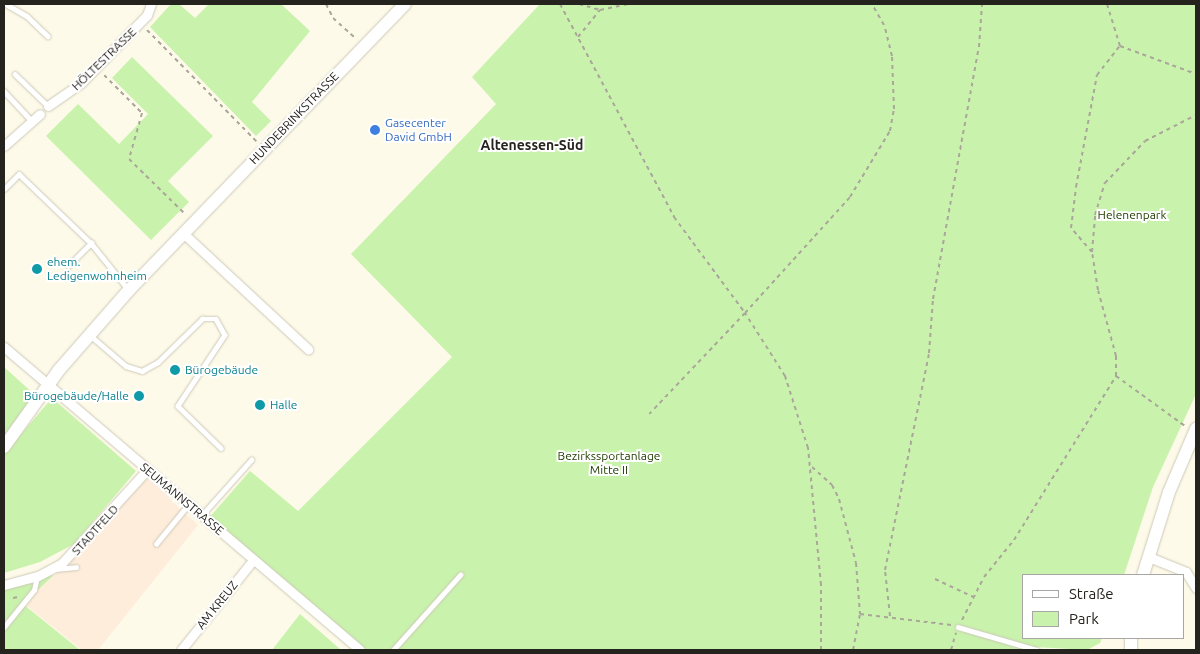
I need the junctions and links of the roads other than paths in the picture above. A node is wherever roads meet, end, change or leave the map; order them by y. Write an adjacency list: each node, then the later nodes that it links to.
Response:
1 (6, 4): 4 (lane)
2 (152, 4): 7 (street, HÖLTESTRASSE)
3 (405, 4): 12 (street, HUNDEBRINKSTRASSE)
4 (48, 36)
5 (15, 74): 7 (lane)
6 (4, 91): 9 (lane)
7 (48, 106)
8 (40, 114): 9 (street)
9 (32, 121): 10 (street)
10 (4, 146)
11 (4, 189): 13 (lane)
12 (183, 233): 15 (street, HUNDEBRINKSTRASSE); 18 (street)
13 (91, 243): 14 (lane); 15 (lane)
14 (68, 266)
15 (129, 290): 16 (street, HUNDEBRINKSTRASSE)
16 (90, 335): 19 (street, HUNDEBRINKSTRASSE); 22 (lane)
17 (4, 347): 19 (street, SEUMANNSTRASSE)
18 (308, 349)
19 (48, 384): 21 (street, HUNDEBRINKSTRASSE); 25 (street, SEUMANNSTRASSE)
20 (1196, 430): 23 (street)
21 (4, 447)
22 (221, 448)
23 (1192, 449): 29 (street)
24 (250, 460): 27 (lane)
25 (147, 470): 26 (street, SEUMANNSTRASSE); 32 (street, STADTFELD)
26 (188, 505): 27 (street, SEUMANNSTRASSE); 28 (lane)
27 (201, 516): 30 (street, SEUMANNSTRASSE)
28 (156, 544)
29 (1149, 557): 33 (street); 37 (street)
30 (253, 560): 40 (street, AM KREUZ); 41 (street, SEUMANNSTRASSE)
31 (76, 567): 32 (lane)
32 (51, 570): 35 (street, STADTFELD)
33 (1143, 574)
34 (460, 575): 42 (lane)
35 (38, 576): 36 (street, STADTFELD); 39 (lane)
36 (4, 585)
37 (1196, 588)
38 (958, 626): 43 (lane)
39 (4, 627)
40 (180, 650)
41 (359, 650)
42 (393, 650)
43 (1037, 650)

